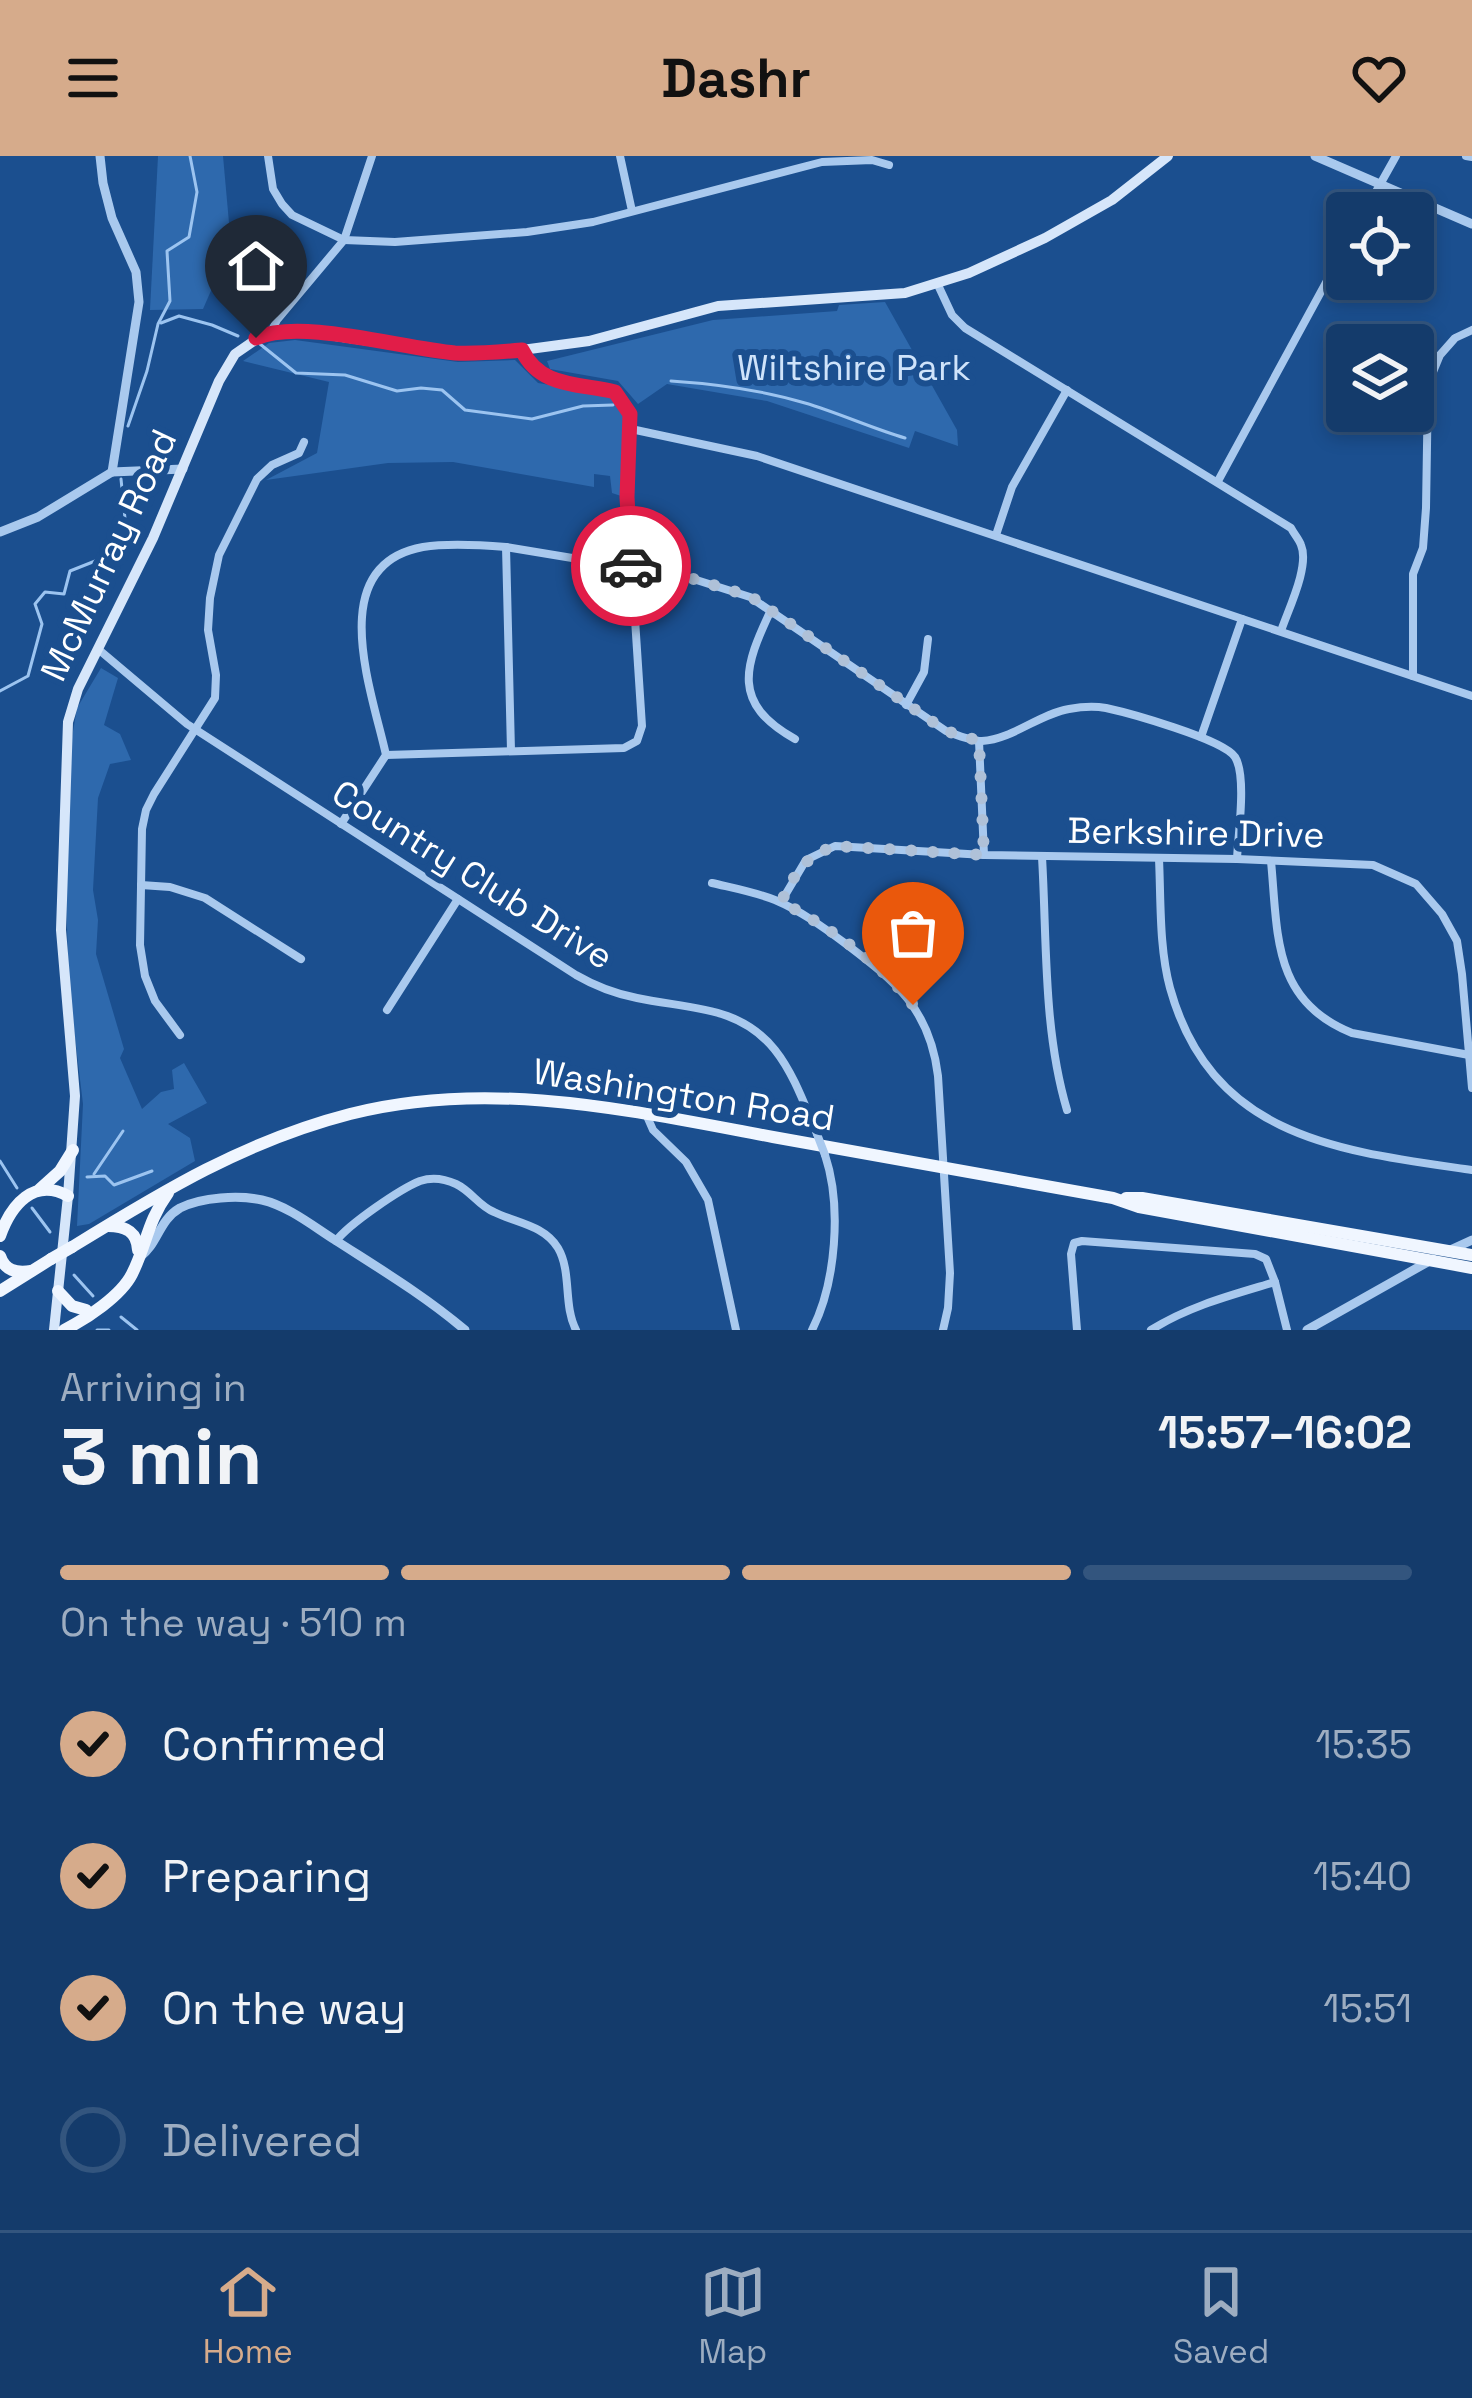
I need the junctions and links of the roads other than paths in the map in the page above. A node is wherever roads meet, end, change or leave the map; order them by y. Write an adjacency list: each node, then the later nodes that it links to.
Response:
1 (100, 156): 23 (street)
2 (268, 156): 13 (street)
3 (372, 156): 13 (street)
4 (620, 156): 11 (street)
5 (1168, 156): 15 (main road)
6 (1315, 156): 9 (street)
7 (1396, 156): 9 (street)
8 (889, 165): 11 (street)
9 (1379, 185): 10 (street); 12 (street)
10 (1375, 192)
11 (632, 211): 13 (street)
12 (1472, 224)
13 (344, 240): 17 (street)
14 (1326, 283): 24 (street)
15 (938, 285): 18 (main road); 19 (street)
16 (1472, 330): 34 (street)
17 (271, 332): 18 (main road); 22 (main road, McMurray Road)
18 (522, 350): 20 (street)
19 (1067, 390): 24 (street); 26 (street)
20 (632, 429): 26 (street); 28 (street)
21 (304, 442): 37 (street)
22 (183, 469): 23 (street); 33 (main road, McMurray Road)
23 (112, 472): 25 (street)
24 (1218, 481): 31 (street)
25 (0, 532)
26 (996, 535): 30 (street)
27 (506, 547): 28 (street); 41 (street); 42 (street)
28 (632, 568): 29 (street); 41 (street)
29 (771, 610): 36 (street); 39 (street)
30 (1242, 619): 31 (street); 38 (street)
31 (1281, 631): 34 (street)
32 (928, 639): 36 (street)
33 (98, 649): 37 (street, Country Club Drive); 60 (main road, McMurray Road)
34 (1413, 676): 35 (street)
35 (1472, 696)
36 (906, 705): 40 (street)
37 (196, 730): 43 (street, Country Club Drive); 50 (street)
38 (1201, 737): 40 (street); 47 (street)
39 (795, 739)
40 (979, 741): 44 (street)
41 (511, 751): 42 (street)
42 (386, 755): 43 (street)
43 (341, 824): 51 (street, Country Club Drive)
44 (984, 855): 45 (street, Berkshire Drive); 52 (street, Berkshire Drive)
45 (1042, 857): 46 (street, Berkshire Drive); 58 (street)
46 (1159, 859): 47 (street, Berkshire Drive); 62 (street)
47 (1237, 859): 48 (street, Berkshire Drive)
48 (1271, 861): 56 (street); 56 (street, Berkshire Drive)
49 (712, 883): 52 (street)
50 (141, 885): 53 (street); 55 (street)
51 (458, 899): 54 (street); 88 (street, Country Club Drive, bridge)
52 (781, 902): 61 (street)
53 (301, 959)
54 (387, 1010)
55 (180, 1035)
56 (1469, 1055): 57 (street, Berkshire Drive)
57 (1472, 1088)
58 (1067, 1110)
59 (646, 1114): 61 (main road, Washington Road); 63 (main road, Washington Road); 87 (street)
60 (73, 1150): 64 (main road); 65 (main road, McMurray Road)
61 (944, 1168): 66 (main road, Washington Road); 89 (street)
62 (1472, 1170)
63 (172, 1186): 68 (main road, Washington Road); 75 (main road)
64 (40, 1189): 65 (main road); 67 (main road)
65 (68, 1196): 67 (main road); 81 (main road, McMurray Road)
66 (1113, 1198): 72 (main road, Washington Road); 76 (main road, Washington Road)
67 (23, 1201): 69 (main road)
68 (106, 1226): 75 (main road); 78 (main road, Washington Road, bridge)
69 (0, 1235)
70 (1472, 1240): 72 (street)
71 (336, 1241): 75 (street); 85 (street); 86 (street)
72 (1447, 1251): 73 (main road, Washington Road); 76 (street)
73 (1472, 1255)
74 (0, 1256): 78 (main road)
75 (137, 1259): 82 (main road)
76 (1429, 1261): 77 (main road, Washington Road); 93 (street)
77 (1472, 1268)
78 (32, 1271): 80 (main road, Washington Road)
79 (1275, 1282): 90 (street); 91 (street); 92 (street)
80 (0, 1291)
81 (58, 1291): 83 (main road); 84 (main road, McMurray Road)
82 (103, 1303): 83 (main road); 84 (main road)
83 (86, 1310): 84 (main road)
84 (59, 1330)
85 (465, 1330)
86 (576, 1330)
87 (736, 1330)
88 (812, 1330)
89 (943, 1330)
90 (1077, 1330)
91 (1151, 1330)
92 (1287, 1330)
93 (1307, 1330)

